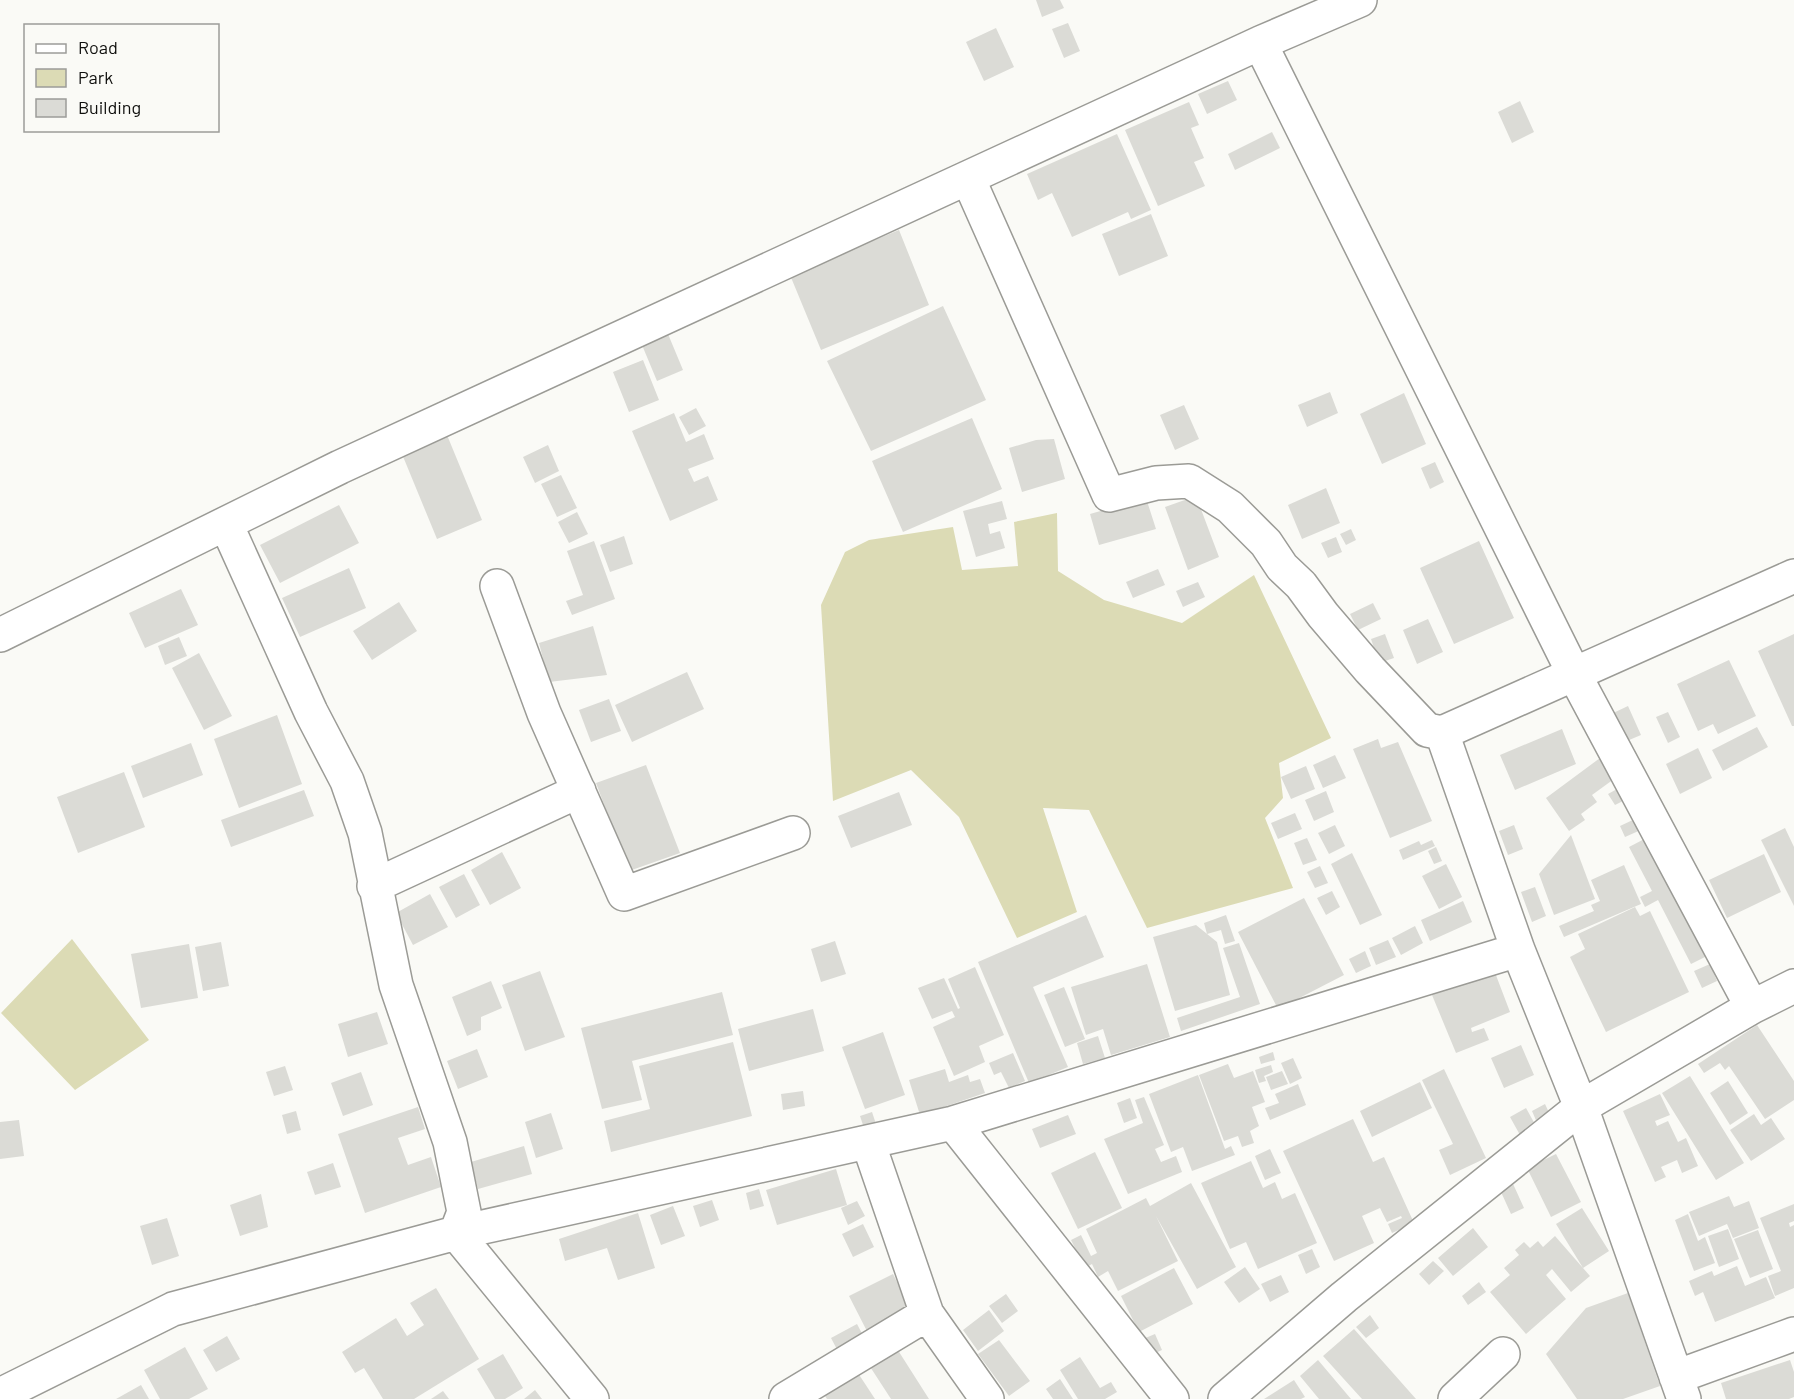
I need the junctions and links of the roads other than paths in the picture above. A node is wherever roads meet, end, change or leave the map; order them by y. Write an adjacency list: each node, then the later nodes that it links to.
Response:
1 (1360, 0): 2 (street)
2 (1260, 43): 3 (street); 8 (street)
3 (968, 178): 4 (street); 9 (street)
4 (225, 524): 7 (street); 12 (street)
5 (1794, 576): 8 (street)
6 (497, 586): 10 (street)
7 (0, 635)
8 (1574, 674): 9 (street); 15 (street)
9 (1442, 733): 13 (street)
10 (579, 791): 11 (street); 12 (street)
11 (793, 833)
12 (374, 886): 19 (street)
13 (1518, 950): 16 (street); 17 (street)
14 (1794, 986): 15 (street)
15 (1752, 1006): 16 (street)
16 (1581, 1107): 23 (street); 29 (street)
17 (954, 1124): 18 (street); 28 (street)
18 (868, 1142): 19 (street); 20 (street)
19 (456, 1233): 24 (street); 25 (street)
20 (927, 1314): 26 (street); 27 (street)
21 (1794, 1334): 23 (street)
22 (1503, 1354): 30 (street)
23 (1680, 1388)
24 (0, 1395)
25 (592, 1399)
26 (786, 1399)
27 (987, 1399)
28 (1172, 1399)
29 (1225, 1399)
30 (1455, 1399)

